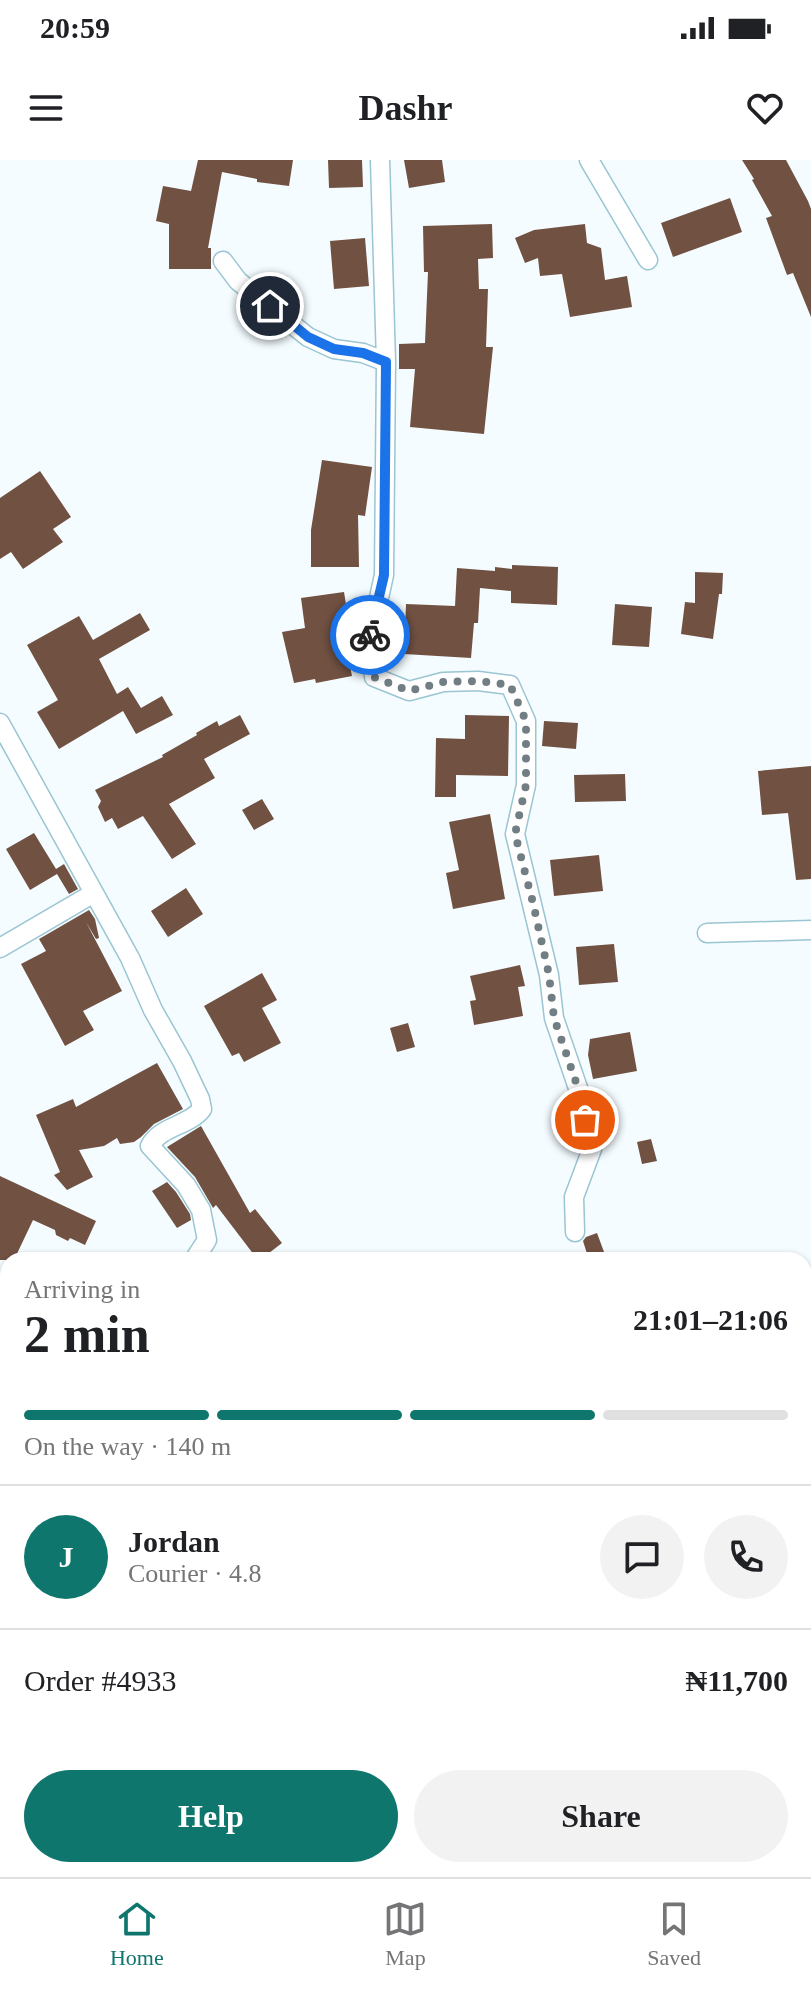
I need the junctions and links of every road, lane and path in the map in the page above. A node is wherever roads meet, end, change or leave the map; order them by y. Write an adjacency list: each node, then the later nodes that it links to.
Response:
1 (380, 160): 5 (street)
2 (589, 160): 3 (street)
3 (648, 260)
4 (223, 261): 5 (street)
5 (386, 362): 11 (street)
6 (0, 723): 7 (street)
7 (94, 893): 10 (street); 12 (street)
8 (811, 930): 9 (street)
9 (707, 933)
10 (0, 948)
11 (575, 1232)
12 (199, 1252)

